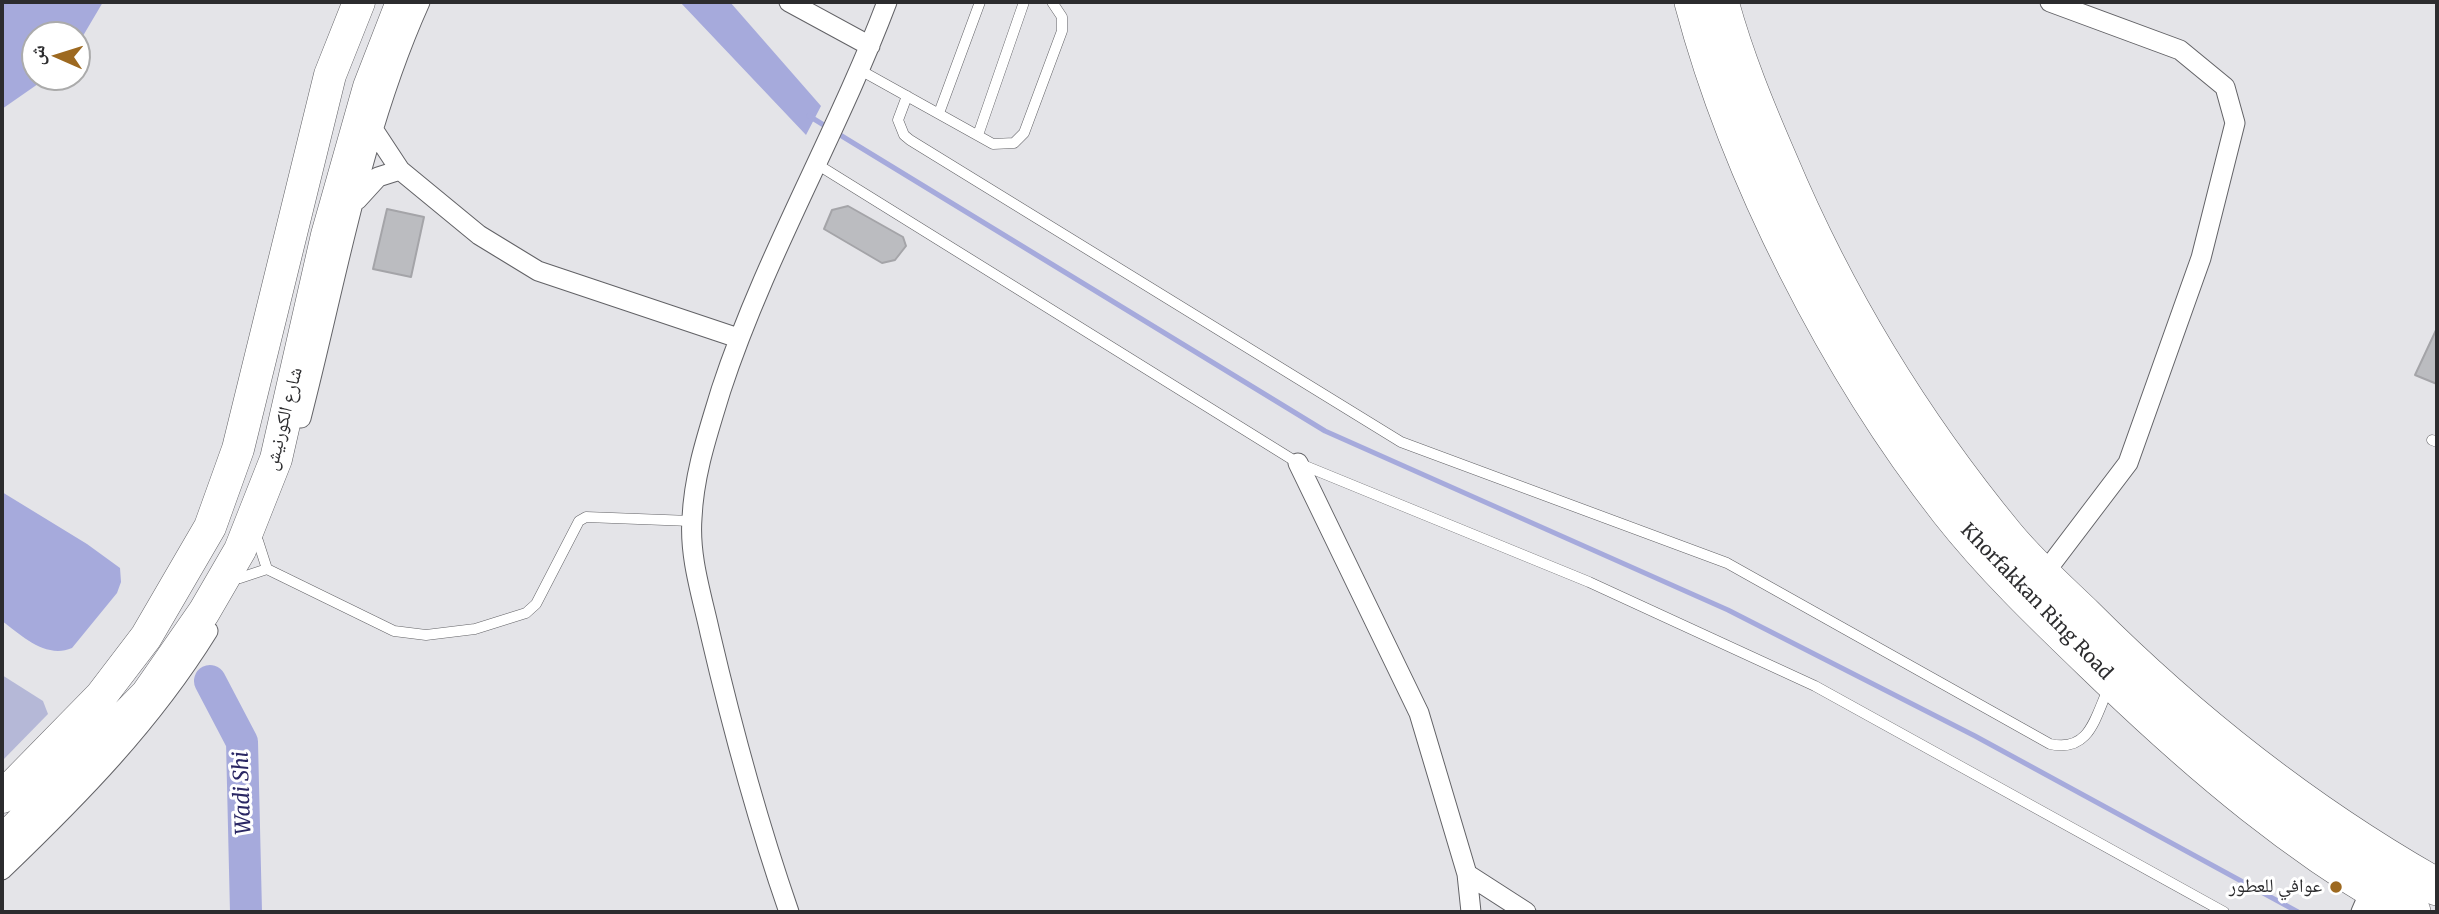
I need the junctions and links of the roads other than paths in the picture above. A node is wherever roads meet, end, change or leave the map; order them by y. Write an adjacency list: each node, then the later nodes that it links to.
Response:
1 (359, 2): 23 (main road, شارع الكورنيش)
2 (402, 2): 15 (main road, شارع الكورنيش)
3 (420, 2): 15 (street)
4 (789, 2): 12 (street)
5 (887, 2): 12 (street)
6 (980, 2): 16 (lane)
7 (1024, 2): 17 (lane)
8 (1052, 2): 17 (lane)
9 (1693, 2): 29 (highway, Khorfakkan Ring Road)
10 (1720, 2): 28 (highway, Khorfakkan Ring Road)
11 (2050, 2): 28 (street)
12 (870, 46): 13 (street)
13 (860, 70): 14 (lane); 18 (street)
14 (907, 96): 16 (lane); 29 (lane)
15 (376, 104): 19 (street); 20 (street); 21 (main road, شارع الكورنيش)
16 (939, 113): 17 (lane)
17 (978, 135)
18 (815, 163): 22 (street); 24 (lane)
19 (400, 170): 20 (street); 22 (street)
20 (354, 204): 21 (street)
21 (314, 334): 26 (main road, شارع الكورنيش)
22 (738, 338): 25 (street)
23 (248, 408): 26 (main road); 31 (main road, شارع الكورنيش)
24 (1298, 463): 34 (street); 40 (lane)
25 (691, 521): 27 (lane); 37 (street)
26 (246, 556): 27 (lane); 27 (lane); 30 (main road, شارع الكورنيش)
27 (267, 569)
28 (2043, 575): 35 (highway, Khorfakkan Ring Road)
29 (2112, 680): 36 (highway, Khorfakkan Ring Road)
30 (133, 724): 32 (main road, شارع الكورنيش); 33 (street)
31 (6, 789)
32 (2, 842)
33 (2, 870)
34 (1467, 874): 38 (street); 39 (street)
35 (2437, 887)
36 (2366, 901): 41 (highway, Khorfakkan Ring Road)
37 (789, 912)
38 (1471, 912)
39 (1526, 912)
40 (2224, 912)
41 (2412, 912)

